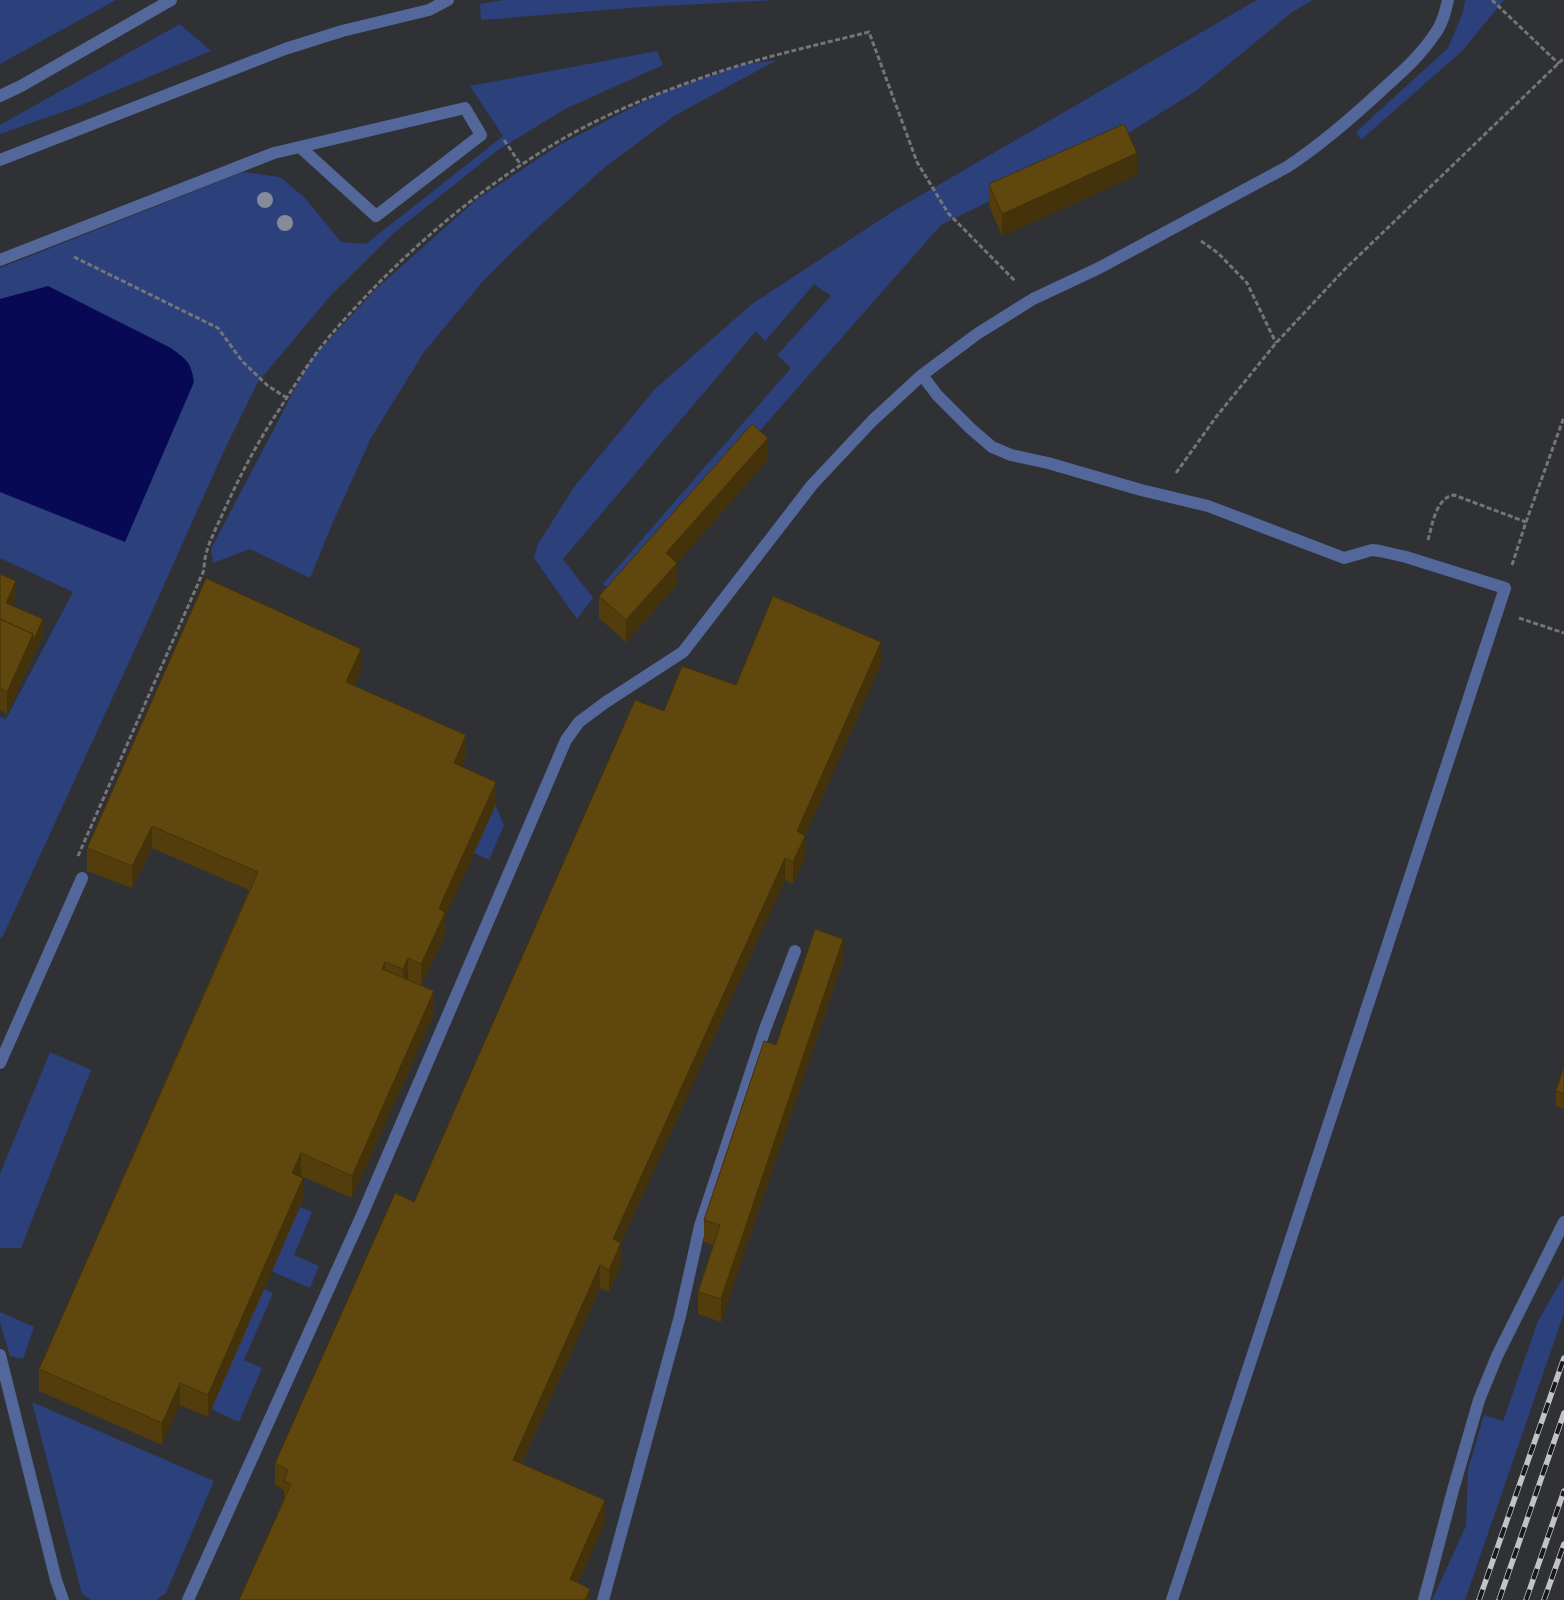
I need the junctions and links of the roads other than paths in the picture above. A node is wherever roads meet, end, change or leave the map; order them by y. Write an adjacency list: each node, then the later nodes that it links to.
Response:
1 (171, 0): 4 (street)
2 (448, 0): 6 (street)
3 (1448, 0): 8 (street)
4 (0, 96)
5 (300, 147): 5 (street); 7 (street)
6 (0, 160)
7 (0, 260)
8 (922, 375): 15 (street); 17 (street)
9 (82, 878): 11 (street)
10 (795, 951): 16 (street)
11 (0, 1063)
12 (1564, 1222): 18 (street)
13 (0, 1355): 14 (street)
14 (63, 1600)
15 (188, 1600)
16 (604, 1600)
17 (1172, 1600)
18 (1424, 1600)

